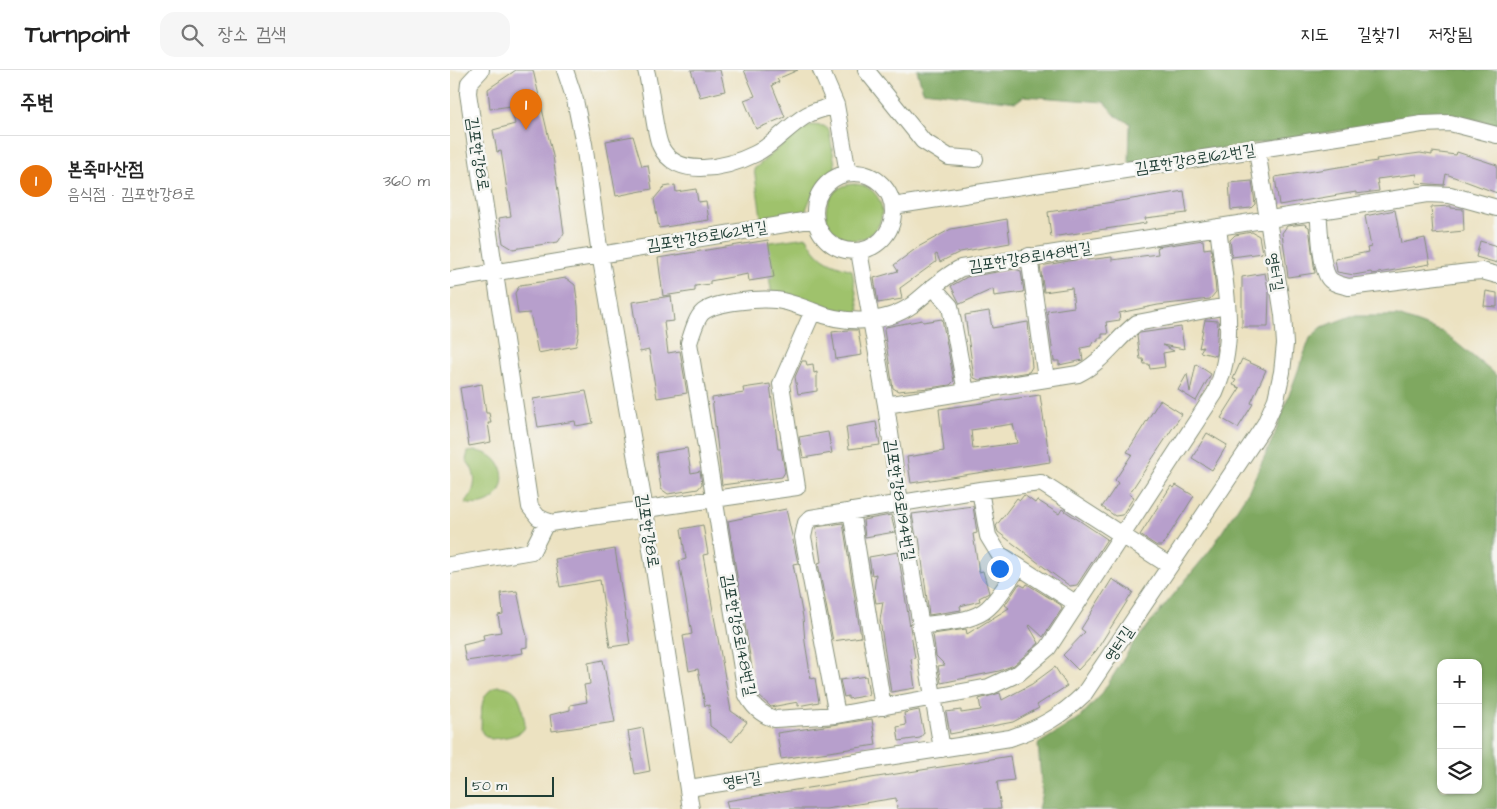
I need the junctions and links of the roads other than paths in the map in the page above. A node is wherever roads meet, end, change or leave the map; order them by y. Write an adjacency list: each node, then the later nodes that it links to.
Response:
1 (481, 70): 20 (street, 김포한강8로)
2 (565, 70): 18 (street, 김포한강8로)
3 (646, 70): 6 (street)
4 (821, 70): 6 (street)
5 (866, 70): 9 (street)
6 (836, 105): 10 (street)
7 (1497, 135): 8 (street, 김포한강8로162번길)
8 (1257, 150): 11 (street, 김포한강8로162번길); 15 (street, 영터길)
9 (975, 159)
10 (848, 173): 11 (street); 14 (street)
11 (893, 206): 17 (street)
12 (1497, 208): 13 (street, 김포한강8로148번길)
13 (1318, 211): 15 (street, 김포한강8로148번길); 21 (street)
14 (815, 219): 17 (street); 18 (street, 김포한강8로162번길)
15 (1266, 219): 16 (street, 김포한강8로148번길); 38 (street, 영터길)
16 (1218, 227): 19 (street, 김포한강8로148번길); 24 (street, 김포한강8로148번길)
17 (859, 251): 26 (street, 김포한강8로194번길)
18 (600, 254): 20 (street); 33 (street, 김포한강8로)
19 (1028, 256): 23 (street, 김포한강8로148번길); 27 (street)
20 (496, 272): 22 (street); 35 (street, 김포한강8로)
21 (1497, 275)
22 (450, 280)
23 (933, 287): 26 (street, 김포한강8로148번길); 28 (street)
24 (1227, 306): 27 (street); 36 (street, 김포한강8로148번길)
25 (813, 311): 26 (street, 김포한강8로148번길); 31 (street); 31 (street, 김포한강8로148번길)
26 (872, 319): 29 (street, 김포한강8로194번길)
27 (1046, 379): 28 (street)
28 (966, 392): 29 (street)
29 (886, 405): 32 (street, 김포한강8로194번길)
30 (980, 490): 32 (street); 36 (street); 39 (street)
31 (716, 499): 33 (street); 44 (street, 김포한강8로148번길)
32 (900, 503): 34 (street); 41 (street, 김포한강8로194번길)
33 (645, 510): 35 (street); 46 (street, 김포한강8로)
34 (851, 511): 43 (street); 44 (street)
35 (547, 521): 37 (street)
36 (1122, 534): 38 (street); 40 (street, 김포한강8로148번길)
37 (450, 565)
38 (1170, 566): 45 (street, 영터길)
39 (1019, 567): 40 (street); 41 (street)
40 (1077, 604): 42 (street, 김포한강8로148번길)
41 (920, 626): 42 (street, 김포한강8로194번길)
42 (934, 698): 43 (street, 김포한강8로148번길); 45 (street, 김포한강8로194번길)
43 (884, 707): 44 (street, 김포한강8로148번길)
44 (837, 715)
45 (942, 749): 46 (street, 영터길)
46 (688, 788): 47 (street, 김포한강8로)
47 (691, 809)

